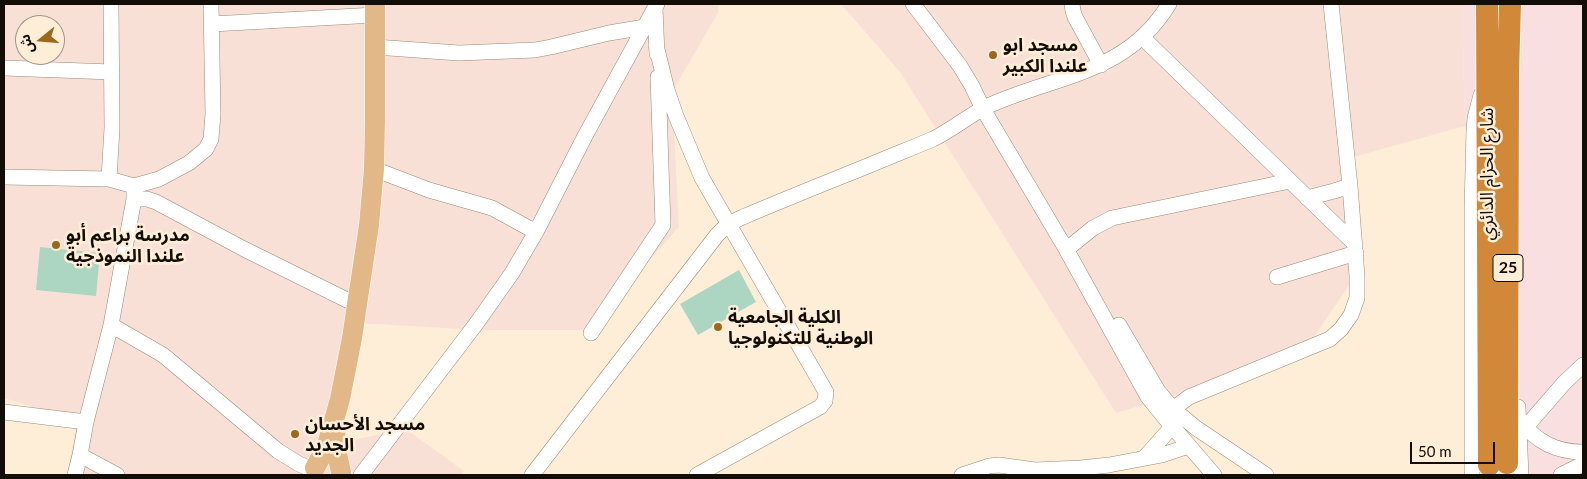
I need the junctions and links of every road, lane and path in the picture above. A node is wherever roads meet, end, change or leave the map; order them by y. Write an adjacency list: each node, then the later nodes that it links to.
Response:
1 (111, 4): 18 (street)
2 (211, 4): 11 (street)
3 (913, 4): 20 (street)
4 (1072, 4): 16 (street)
5 (1168, 4): 13 (street)
6 (1331, 4): 25 (street)
7 (1487, 4): 19 (highway, شارع الحزام الدائري / 25)
8 (1510, 4): 19 (highway, شارع الحزام الدائري / 25)
9 (656, 6): 12 (street); 14 (street)
10 (375, 9): 11 (street); 15 (main road)
11 (212, 24): 26 (street)
12 (644, 27): 15 (street); 29 (street)
13 (1142, 38): 16 (street); 24 (street)
14 (656, 45): 28 (street); 35 (street)
15 (375, 47): 21 (main road)
16 (1101, 65): 20 (street)
17 (4, 68): 18 (street)
18 (112, 72): 23 (street)
19 (1497, 75): 41 (street); 47 (highway, شارع الحزام الدائري / 25); 47 (street)
20 (986, 107): 28 (street); 30 (street); 38 (street)
21 (374, 169): 29 (street); 33 (main road)
22 (4, 178): 23 (street)
23 (109, 179): 26 (street)
24 (1290, 182): 27 (street); 30 (street)
25 (1350, 186): 27 (street); 31 (street)
26 (134, 193): 33 (street); 34 (street)
27 (1307, 198): 31 (street)
28 (728, 224): 53 (street); 54 (street)
29 (536, 232): 52 (street)
30 (1072, 245): 38 (street)
31 (1356, 248): 32 (street); 38 (street)
32 (1277, 277)
33 (357, 305): 39 (main road)
34 (111, 325): 40 (street); 48 (street)
35 (591, 332)
36 (1583, 365): 41 (street)
37 (4, 412): 40 (street)
38 (1173, 417): 42 (street); 45 (street); 57 (street)
39 (335, 418): 48 (main road); 49 (main road)
40 (86, 422): 44 (street)
41 (1522, 424): 43 (street); 47 (street)
42 (1189, 446): 45 (street); 56 (street)
43 (1583, 452)
44 (80, 455): 50 (street); 51 (street)
45 (1145, 457): 55 (street)
46 (1583, 464): 58 (street)
47 (1497, 471)
48 (308, 472): 49 (main road)
49 (342, 474)
50 (75, 475)
51 (117, 475)
52 (361, 475)
53 (532, 475)
54 (697, 475)
55 (962, 475)
56 (1214, 475)
57 (1266, 475)
58 (1561, 475)

